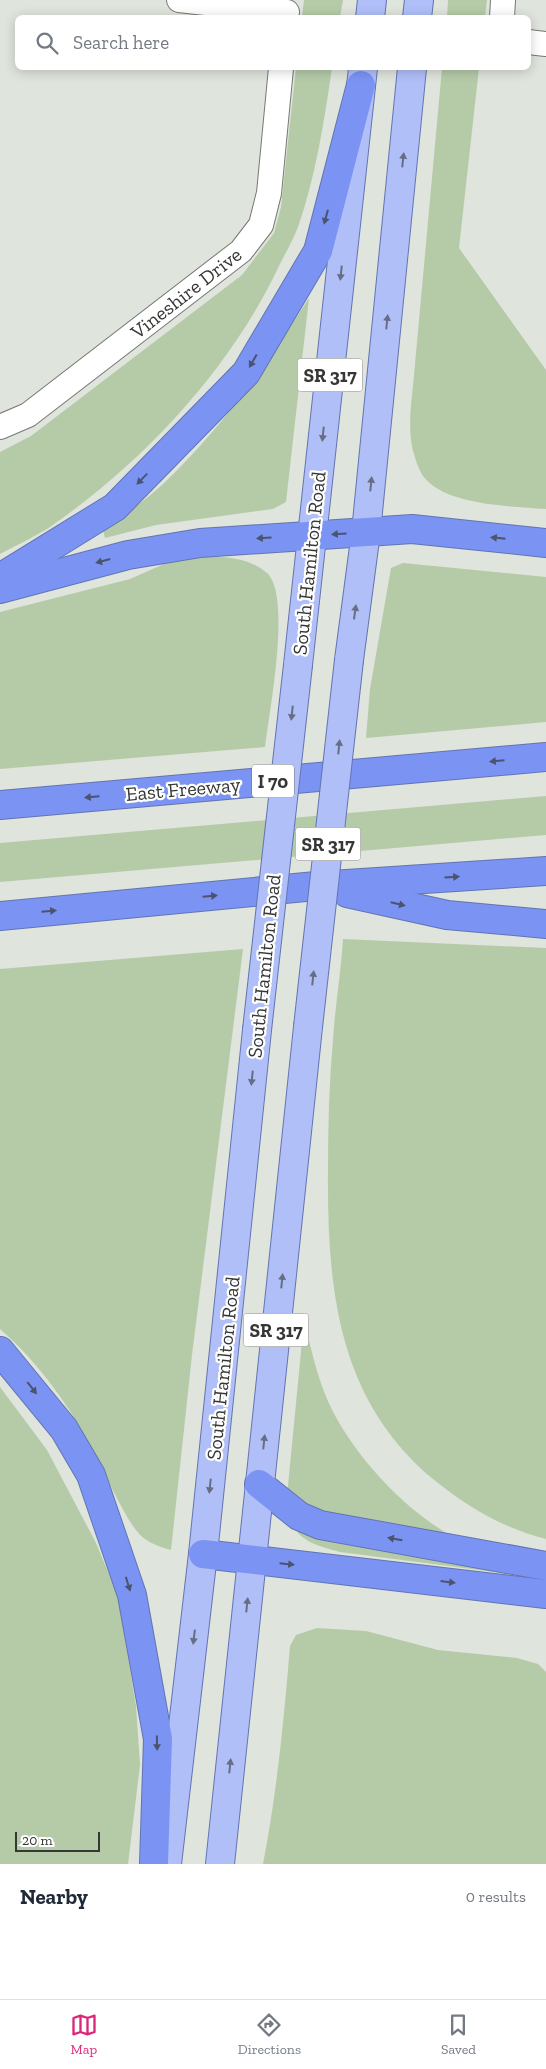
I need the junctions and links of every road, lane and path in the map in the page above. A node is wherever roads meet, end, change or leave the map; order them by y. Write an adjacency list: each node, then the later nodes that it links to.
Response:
1 (179, 0): 5 (street)
2 (372, 0): 6 (main road)
3 (419, 0): 7 (main road)
4 (504, 0): 8 (street)
5 (287, 10)
6 (370, 15)
7 (417, 15)
8 (502, 15)
9 (531, 42): 10 (street)
10 (546, 44)
11 (281, 70): 14 (street, Vineshire Drive)
12 (412, 70): 15 (main road, SR 317, one-way to 12)
13 (362, 76): 16 (main road, South Hamilton Road / SR 317, one-way to 16); 18 (highway, one-way to 18)
14 (0, 427)
15 (366, 532): 16 (highway, one-way to 16); 17 (highway, one-way to 15); 27 (main road, SR 317, one-way to 15, bridge)
16 (312, 536): 19 (highway, one-way to 19); 28 (main road, South Hamilton Road / SR 317, one-way to 28, bridge)
17 (546, 544)
18 (0, 578)
19 (0, 589)
20 (546, 756): 21 (highway, East Freeway / I 70, one-way to 21)
21 (0, 805)
22 (546, 871): 23 (highway, one-way to 22)
23 (316, 886): 24 (highway, one-way to 23); 25 (highway, one-way to 25)
24 (0, 916)
25 (546, 924)
26 (0, 1351): 32 (highway, one-way to 32)
27 (259, 1484): 29 (main road, SR 317); 30 (highway, one-way to 27)
28 (203, 1554): 29 (highway); 33 (main road, South Hamilton Road / SR 317, one-way to 33)
29 (252, 1561): 31 (highway, one-way to 31); 34 (main road, SR 317, one-way to 29)
30 (546, 1566)
31 (546, 1594)
32 (154, 1864)
33 (167, 1864)
34 (220, 1864)

